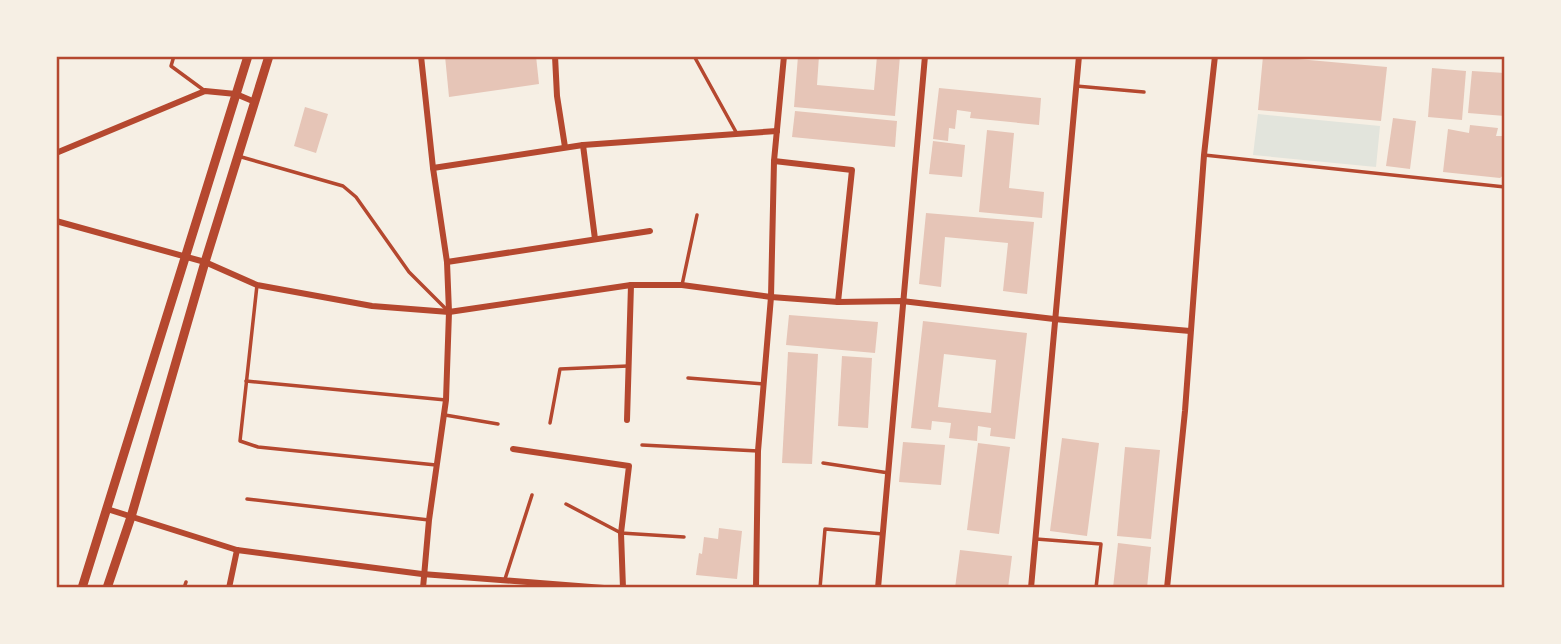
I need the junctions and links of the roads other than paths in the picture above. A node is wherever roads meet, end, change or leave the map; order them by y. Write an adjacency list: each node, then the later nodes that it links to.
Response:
1 (174, 56): 12 (lane)
2 (248, 56): 14 (main road)
3 (269, 56): 15 (main road)
4 (421, 56): 24 (street)
5 (555, 56): 19 (street)
6 (694, 56): 17 (lane)
7 (784, 56): 16 (street)
8 (925, 56): 37 (street)
9 (1079, 56): 11 (street)
10 (1215, 56): 21 (street)
11 (1076, 86): 13 (lane); 40 (street)
12 (205, 91): 14 (street); 20 (street)
13 (1144, 92)
14 (236, 94): 15 (street); 30 (main road)
15 (255, 102): 22 (main road)
16 (778, 131): 17 (street); 23 (street)
17 (737, 134): 18 (street)
18 (583, 145): 19 (street); 29 (street)
19 (565, 147): 24 (street)
20 (56, 153)
21 (1204, 155): 25 (lane); 41 (street)
22 (238, 156): 31 (main road); 39 (lane)
23 (774, 161): 36 (street); 38 (street)
24 (433, 168): 32 (street)
25 (1505, 187)
26 (697, 215): 35 (lane)
27 (56, 221): 30 (street)
28 (650, 231): 29 (street)
29 (595, 239): 32 (street)
30 (186, 258): 31 (street); 60 (main road)
31 (205, 262): 33 (street); 61 (main road)
32 (447, 262): 39 (street)
33 (257, 285): 39 (street); 44 (lane)
34 (631, 285): 35 (street); 39 (street); 42 (street)
35 (682, 285): 36 (street)
36 (771, 297): 38 (street); 45 (street)
37 (902, 301): 38 (street); 40 (street); 56 (street)
38 (838, 302)
39 (449, 312): 46 (street)
40 (1054, 319): 41 (street); 66 (street)
41 (1190, 331): 83 (street)
42 (628, 366): 48 (street); 49 (lane)
43 (688, 378): 45 (lane)
44 (246, 381): 46 (lane); 55 (lane)
45 (764, 384): 53 (street)
46 (446, 400): 47 (street)
47 (444, 415): 50 (lane); 55 (street)
48 (627, 421)
49 (550, 423)
50 (498, 424)
51 (642, 445): 53 (lane)
52 (513, 449): 63 (street)
53 (758, 451): 78 (street)
54 (823, 463): 56 (lane)
55 (437, 465): 62 (street)
56 (889, 472): 64 (street)
57 (532, 495): 69 (lane)
58 (247, 499): 62 (lane)
59 (566, 504): 63 (lane)
60 (107, 509): 61 (street); 71 (main road)
61 (131, 517): 67 (street); 72 (main road)
62 (429, 520): 68 (street)
63 (621, 533): 65 (lane); 77 (street)
64 (883, 534): 79 (lane); 80 (street)
65 (684, 537)
66 (1035, 538): 81 (street); 82 (lane)
67 (237, 550): 68 (street); 74 (street)
68 (422, 574): 69 (street); 75 (street)
69 (504, 581): 76 (street)
70 (186, 582): 73 (lane)
71 (82, 588)
72 (107, 588)
73 (184, 588)
74 (229, 588)
75 (423, 588)
76 (604, 588)
77 (623, 588)
78 (756, 588)
79 (820, 588)
80 (877, 588)
81 (1031, 588)
82 (1096, 588)
83 (1167, 588)

